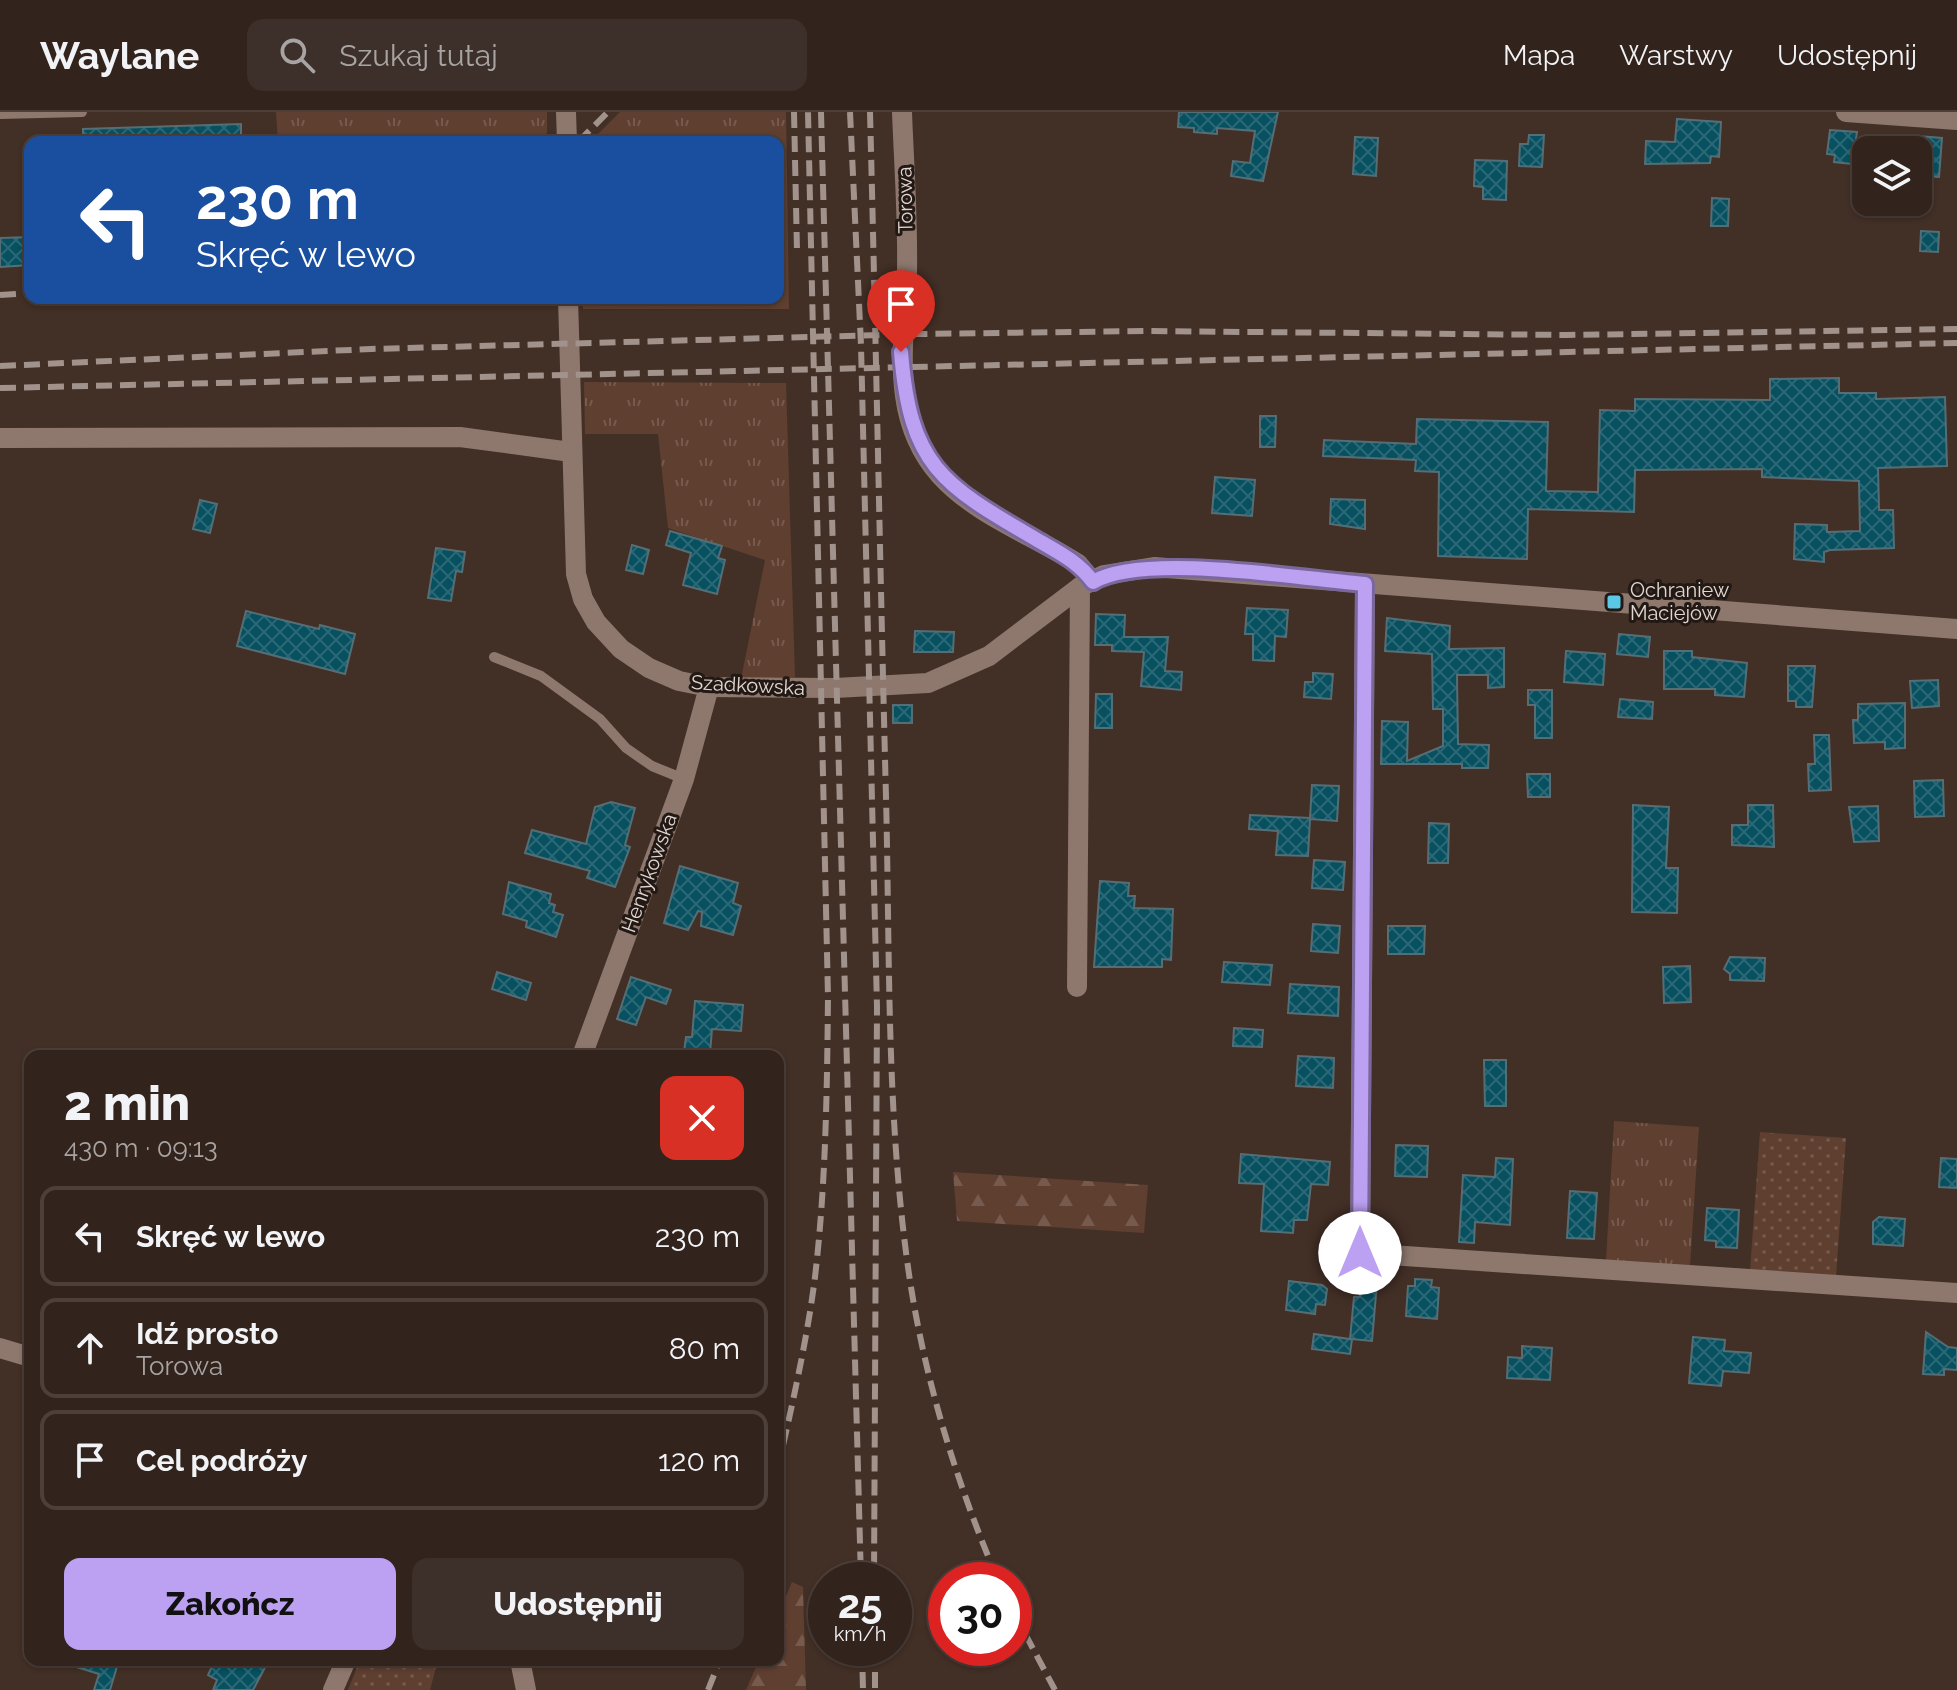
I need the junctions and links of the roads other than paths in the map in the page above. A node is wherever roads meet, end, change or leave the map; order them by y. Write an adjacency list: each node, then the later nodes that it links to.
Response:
1 (82, 112): 5 (lane)
2 (566, 112): 7 (street)
3 (902, 112): 11 (street, Torowa)
4 (1846, 112): 6 (street)
5 (0, 114)
6 (1957, 120)
7 (567, 136)
8 (568, 304): 10 (street, Szadkowska)
9 (0, 438): 10 (street)
10 (571, 452): 15 (street, Szadkowska)
11 (1086, 584): 12 (street, Szadkowska); 15 (street, Szadkowska); 17 (street)
12 (1365, 584): 13 (street, Szadkowska); 19 (street)
13 (1957, 629)
14 (494, 657): 16 (lane)
15 (709, 687): 16 (street, Henrykowska)
16 (684, 779): 18 (street, Henrykowska)
17 (1077, 987)
18 (584, 1050)
19 (1957, 1293)
20 (0, 1348): 21 (street)
21 (24, 1355)
22 (343, 1666): 24 (street)
23 (521, 1666): 25 (street)
24 (333, 1690)
25 (526, 1690)

